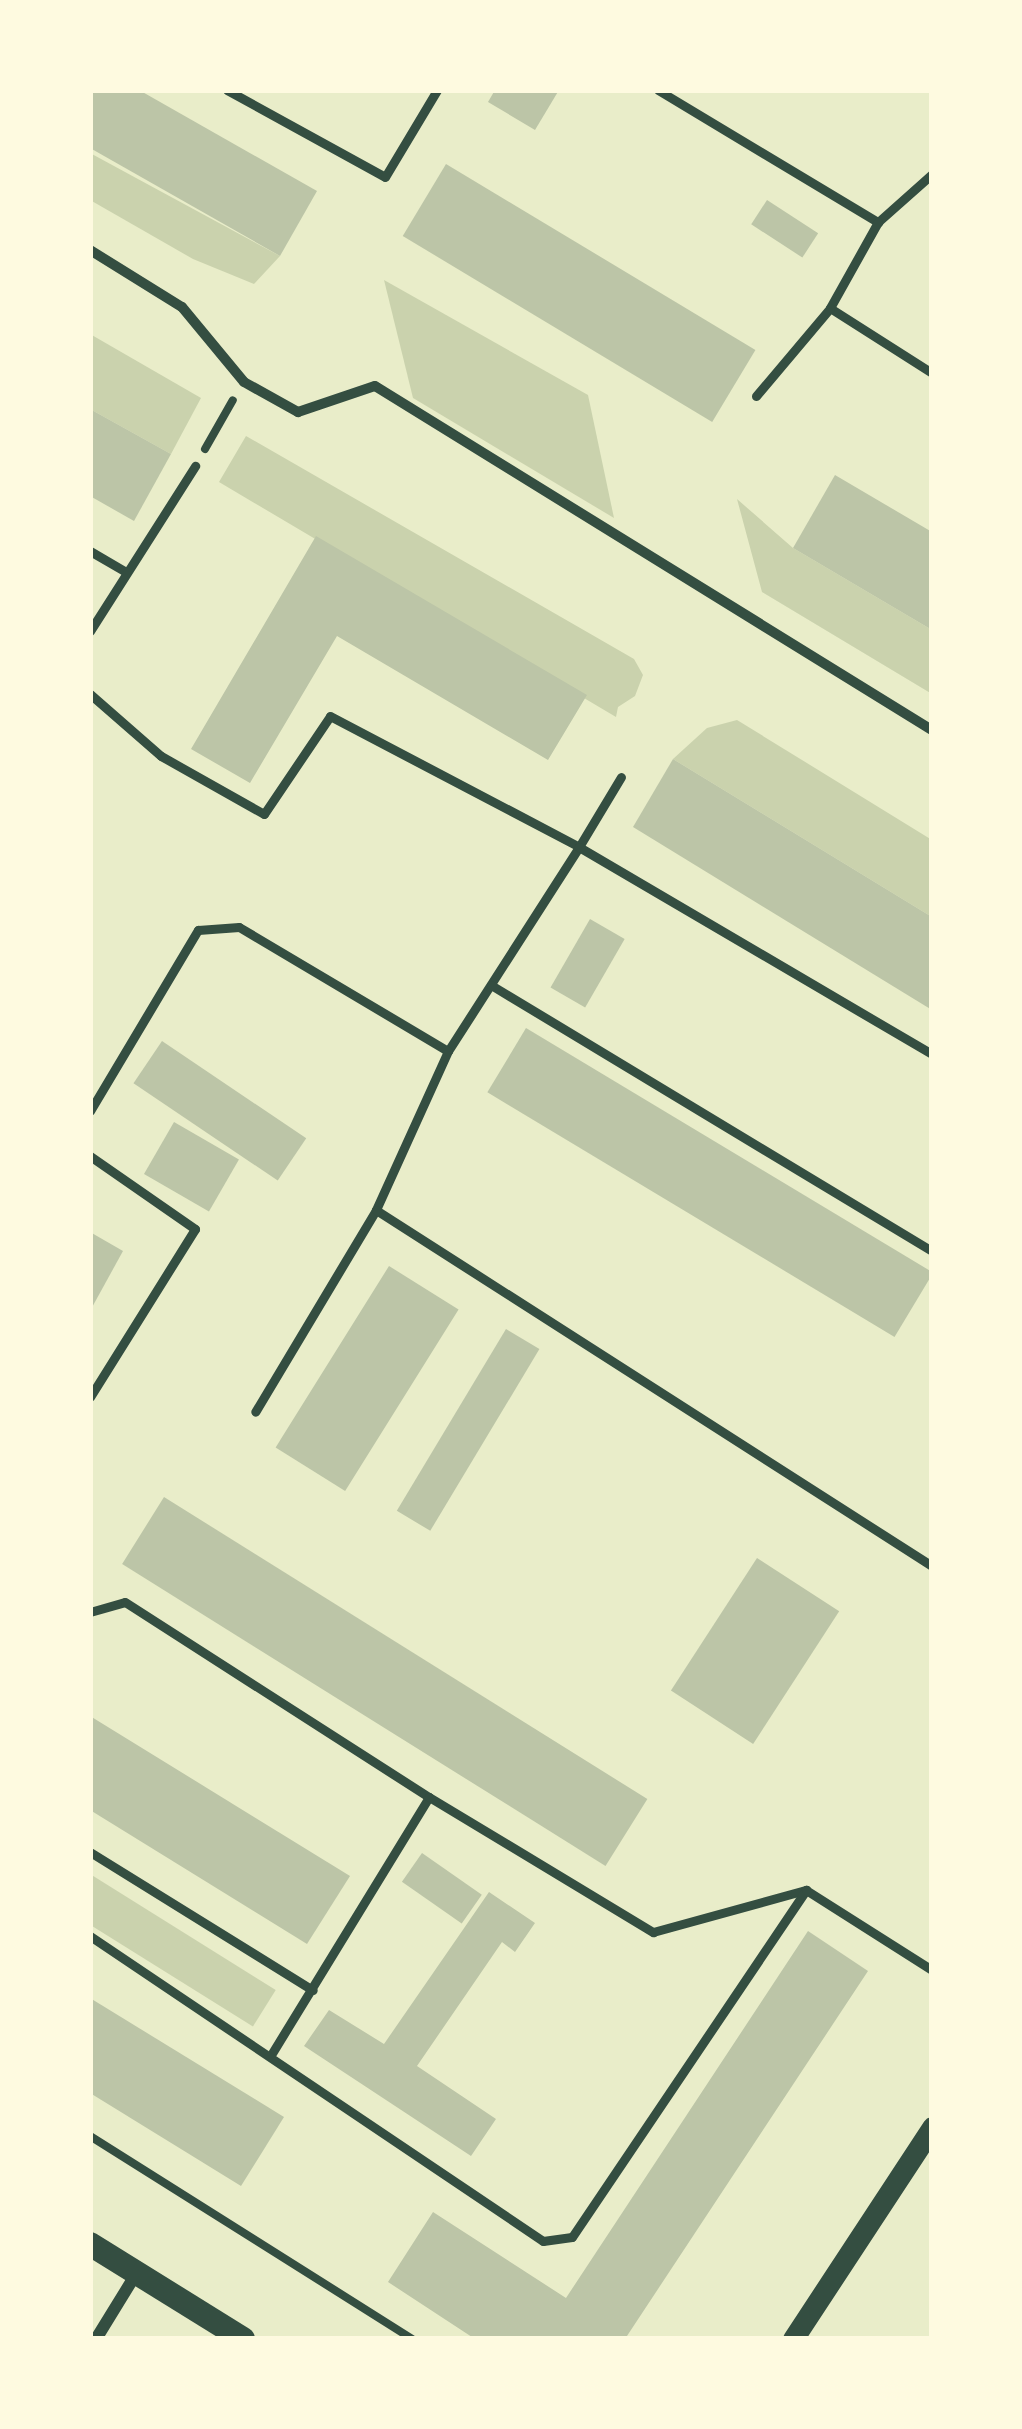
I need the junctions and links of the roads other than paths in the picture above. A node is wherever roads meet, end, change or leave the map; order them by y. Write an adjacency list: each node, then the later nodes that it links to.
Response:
1 (227, 90): 2 (lane)
2 (437, 90)
3 (658, 90): 5 (lane)
4 (932, 174): 5 (lane)
5 (878, 222): 7 (lane)
6 (90, 250): 15 (street)
7 (830, 308): 8 (lane); 9 (lane)
8 (932, 373)
9 (756, 396)
10 (195, 466): 12 (lane)
11 (90, 551): 12 (lane)
12 (126, 572): 13 (lane)
13 (90, 631)
14 (90, 694): 17 (lane)
15 (932, 730)
16 (621, 778): 17 (lane)
17 (579, 847): 18 (lane); 20 (lane)
18 (491, 985): 19 (lane); 24 (lane)
19 (448, 1051): 21 (lane); 23 (lane)
20 (932, 1054)
21 (90, 1112)
22 (90, 1156): 25 (lane)
23 (376, 1210): 26 (lane); 27 (lane)
24 (932, 1251)
25 (90, 1396)
26 (255, 1412)
27 (932, 1566)
28 (90, 1612): 29 (lane)
29 (429, 1797): 31 (lane); 34 (lane)
30 (90, 1852): 34 (lane)
31 (806, 1890): 33 (lane); 35 (lane)
32 (90, 1936): 35 (lane)
33 (932, 1970)
34 (313, 1990): 35 (lane)
35 (272, 2053)
36 (932, 2127): 41 (street)
37 (90, 2244): 38 (main road)
38 (136, 2274): 39 (street); 40 (main road)
39 (96, 2339)
40 (243, 2339)
41 (793, 2339)

